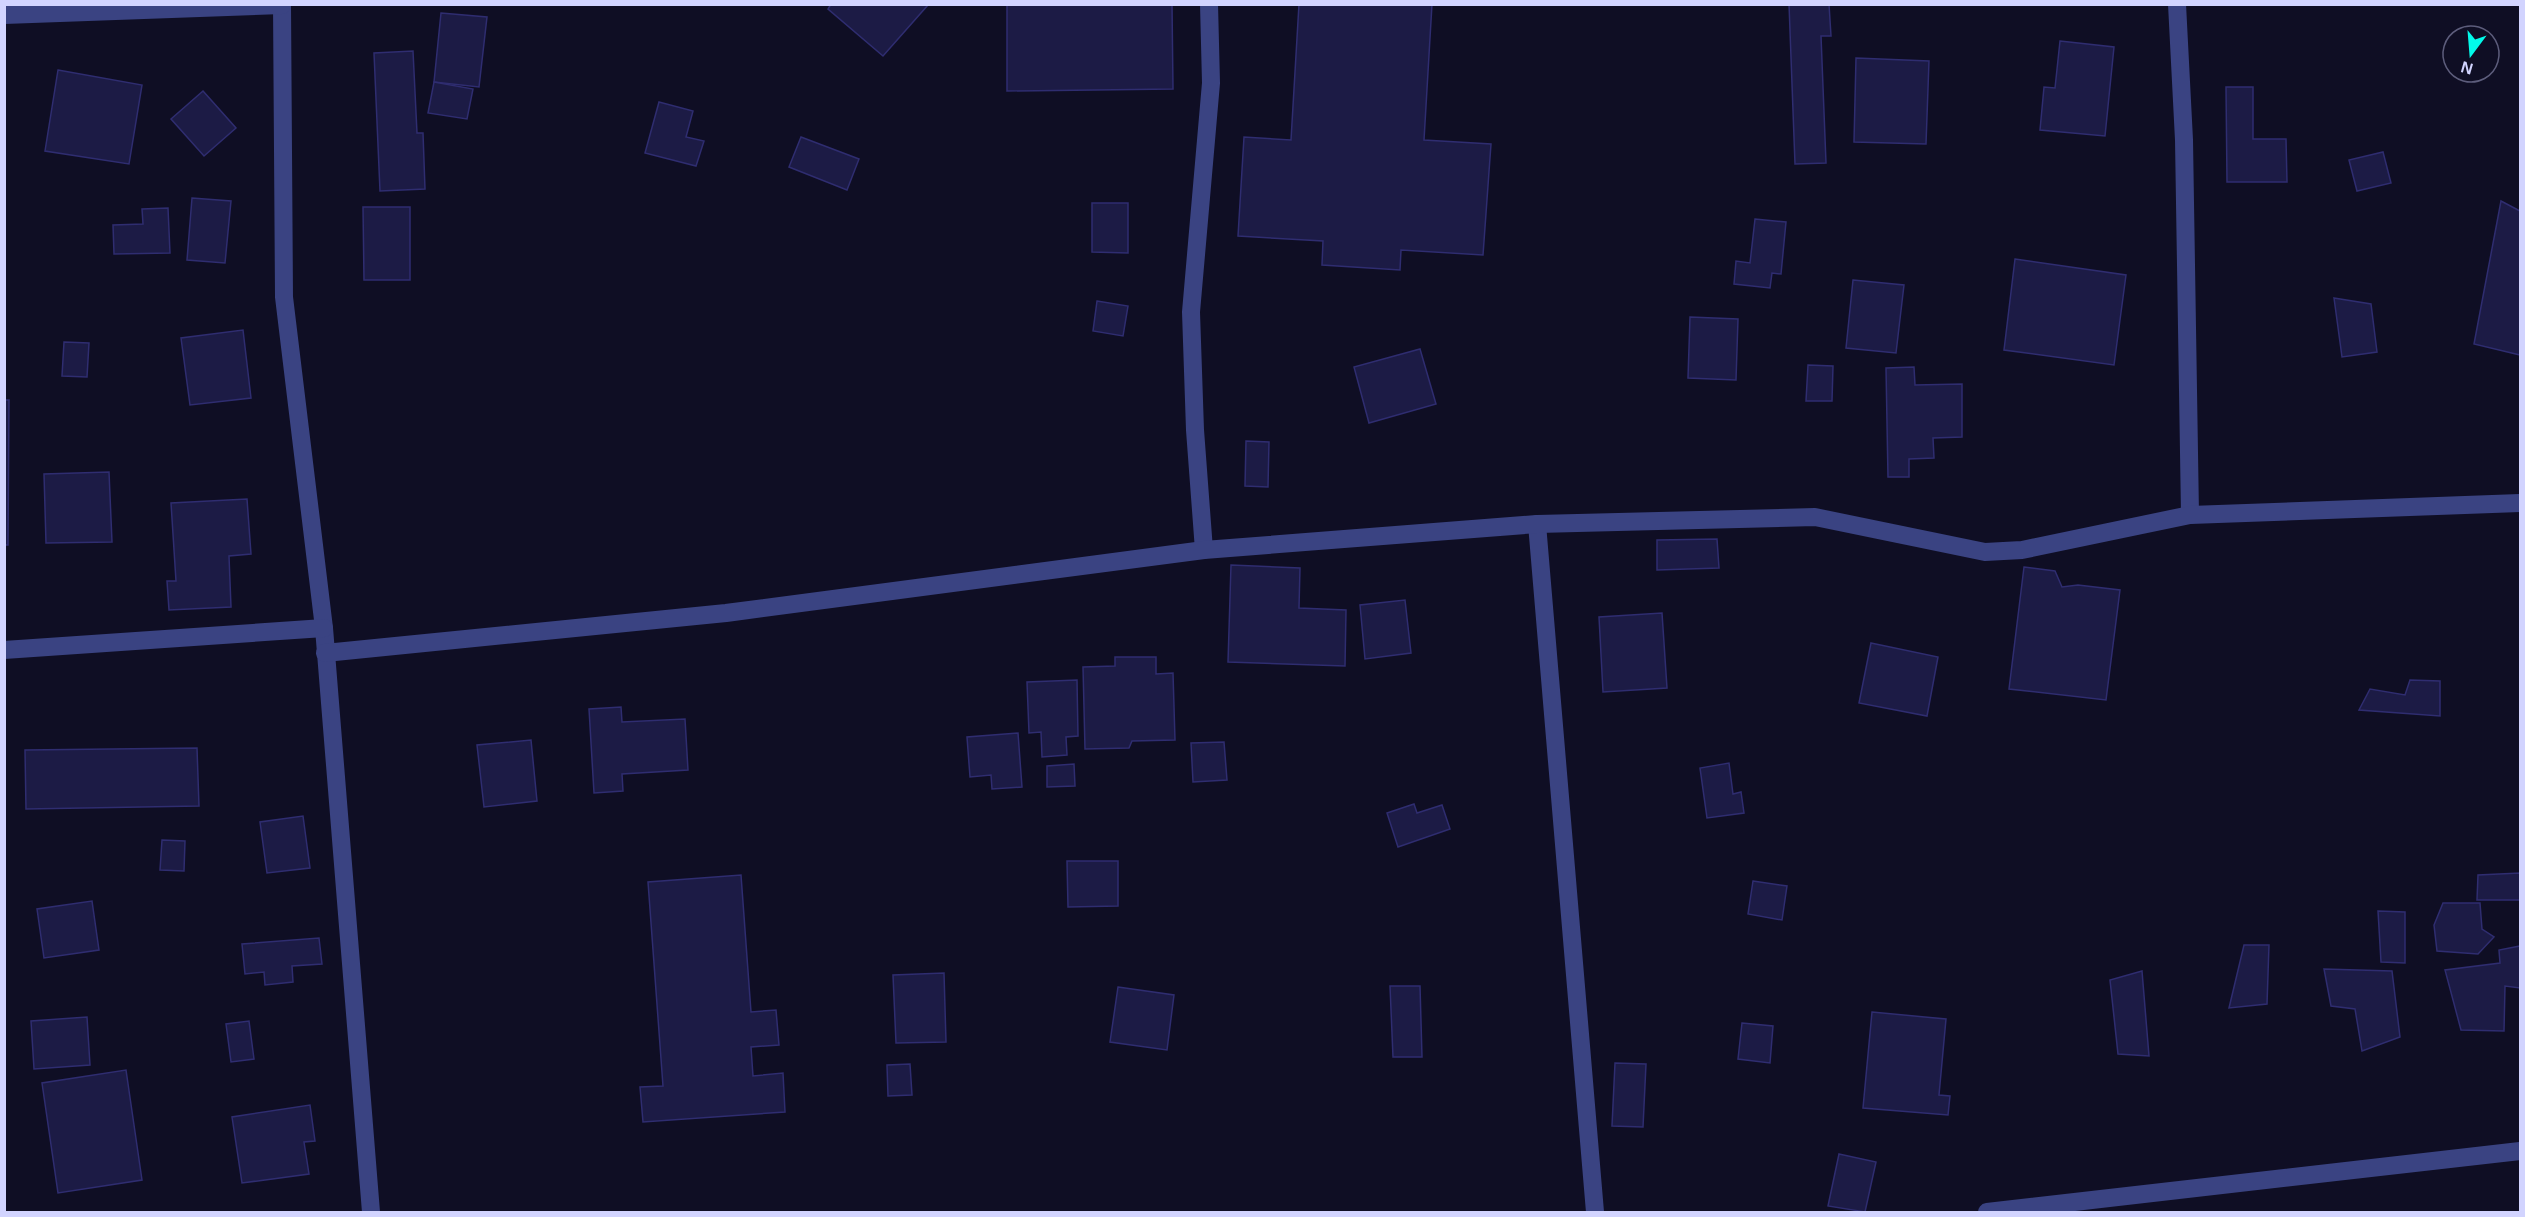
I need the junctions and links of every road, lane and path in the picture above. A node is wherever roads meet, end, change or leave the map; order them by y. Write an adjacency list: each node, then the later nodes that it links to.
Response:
1 (1209, 4): 8 (street)
2 (2177, 4): 6 (street)
3 (282, 5): 4 (street); 9 (street)
4 (4, 15)
5 (2520, 503): 6 (street)
6 (2190, 515): 7 (street)
7 (1537, 524): 8 (street); 14 (street)
8 (1204, 550): 11 (street)
9 (324, 628): 10 (street); 11 (street)
10 (4, 650)
11 (325, 653): 13 (street)
12 (2520, 1151): 15 (street)
13 (371, 1212)
14 (1595, 1212)
15 (1987, 1212)

